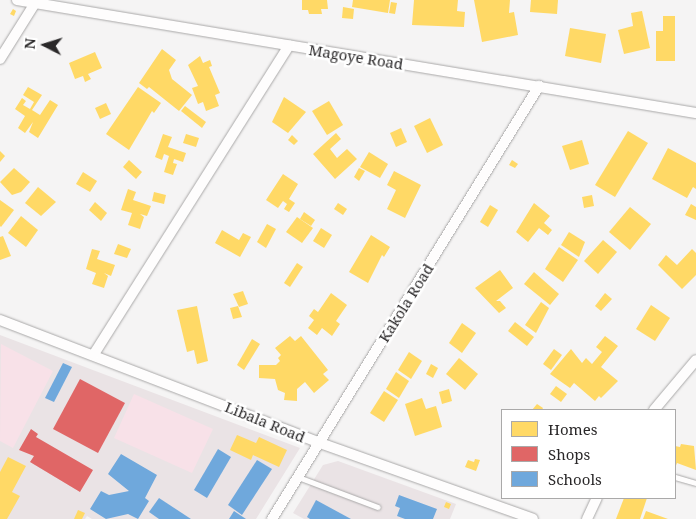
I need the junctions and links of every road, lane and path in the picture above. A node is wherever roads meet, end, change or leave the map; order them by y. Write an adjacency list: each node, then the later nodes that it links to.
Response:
1 (17, 0): 2 (street, Magoye Road)
2 (36, 1): 3 (street, Magoye Road); 4 (street)
3 (289, 46): 5 (street, Magoye Road); 8 (street)
4 (0, 59)
5 (540, 86): 6 (street, Magoye Road); 11 (street, Kakola Road)
6 (696, 114)
7 (0, 320): 8 (street, Libala Road)
8 (94, 354): 11 (street, Libala Road)
9 (696, 360): 10 (street)
10 (655, 409)
11 (320, 443): 12 (street, Kakola Road); 18 (street, Libala Road)
12 (298, 477): 16 (lane); 17 (street, Kakola Road)
13 (676, 477): 14 (lane)
14 (696, 483)
15 (597, 499): 19 (street)
16 (378, 507)
17 (272, 519)
18 (532, 519)
19 (587, 519)

